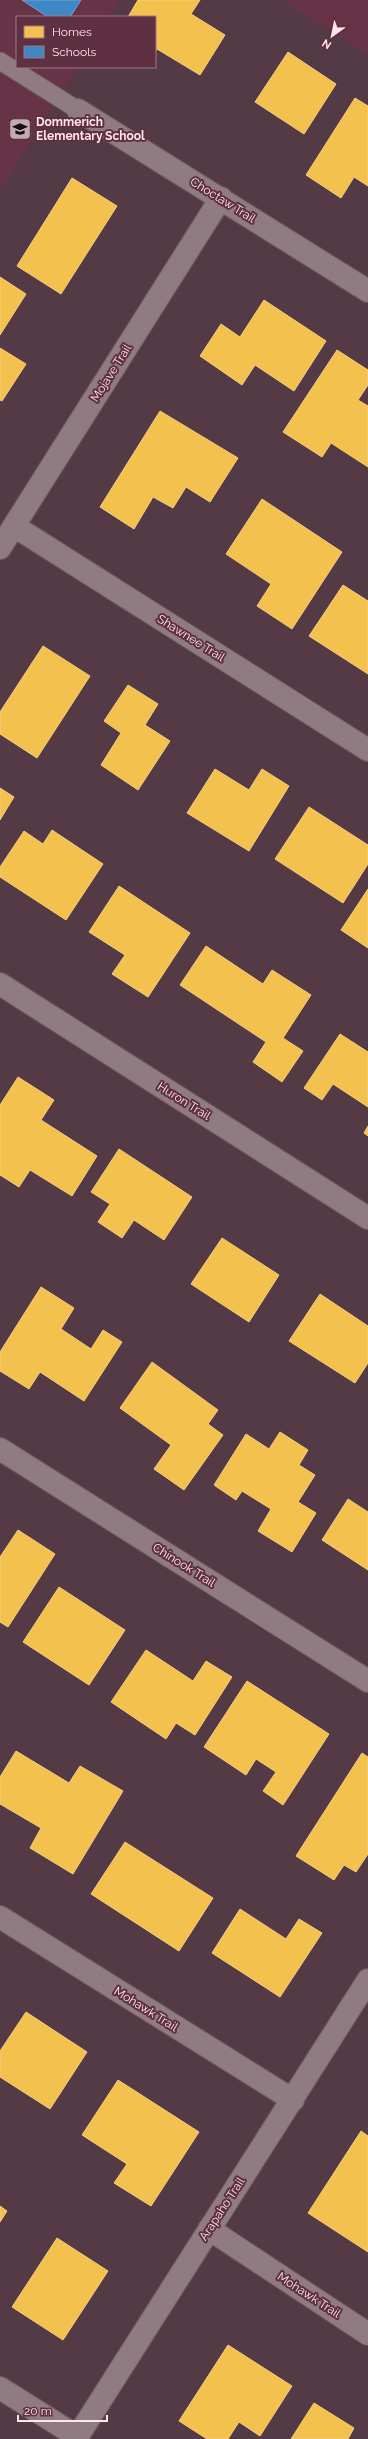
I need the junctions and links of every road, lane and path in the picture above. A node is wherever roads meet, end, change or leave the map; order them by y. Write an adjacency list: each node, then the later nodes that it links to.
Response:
1 (2, 67): 2 (lane)
2 (78, 110): 3 (street, Choctaw Trail)
3 (221, 198): 4 (street, Choctaw Trail); 5 (street, Mojave Trail)
4 (368, 291)
5 (14, 526): 6 (street, Mojave Trail); 7 (street, Shawnee Trail)
6 (0, 548)
7 (368, 750)
8 (0, 984): 9 (street, Huron Trail)
9 (368, 1218)
10 (0, 1449): 11 (street, Chinook Trail)
11 (368, 1681)
12 (0, 1917): 14 (street, Mohawk Trail)
13 (368, 1980): 14 (street, Arapaho Trail)
14 (293, 2100): 15 (street, Arapaho Trail)
15 (209, 2229): 16 (street, Mohawk Trail); 18 (street, Arapaho Trail)
16 (368, 2334)
17 (0, 2388): 18 (street)
18 (77, 2438)

